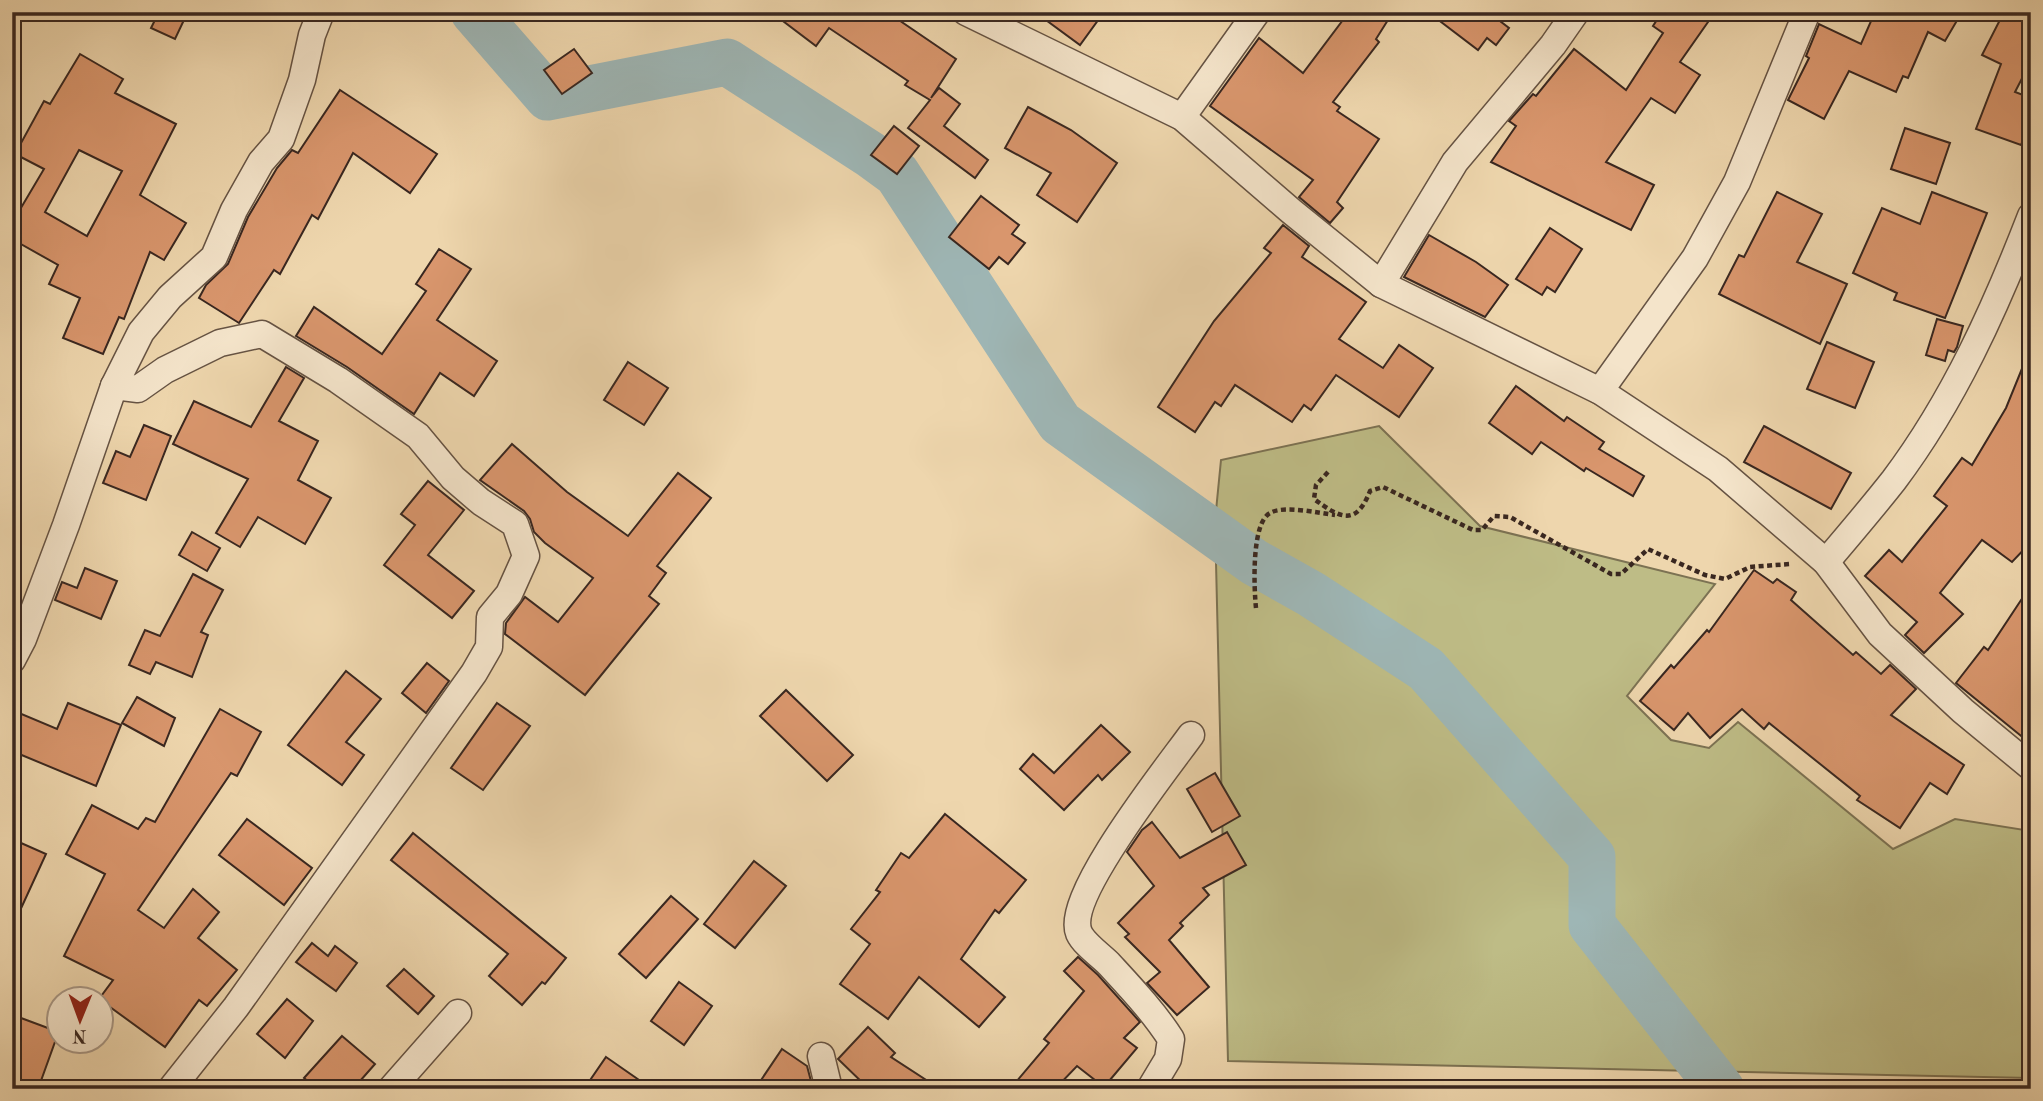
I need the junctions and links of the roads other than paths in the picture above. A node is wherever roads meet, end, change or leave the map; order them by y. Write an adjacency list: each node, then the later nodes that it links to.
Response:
1 (321, 12): 9 (street)
2 (966, 12): 6 (street)
3 (1256, 12): 6 (street)
4 (1576, 12): 8 (street)
5 (1807, 12): 10 (street)
6 (1182, 117): 8 (street)
7 (2031, 216): 11 (street)
8 (1381, 284): 10 (street)
9 (114, 386): 12 (street); 17 (street)
10 (1601, 391): 11 (street)
11 (1826, 562): 14 (street)
12 (12, 660)
13 (1191, 735): 20 (street)
14 (2031, 766)
15 (458, 1013): 18 (street)
16 (821, 1056): 19 (street)
17 (171, 1089)
18 (391, 1089)
19 (829, 1089)
20 (1150, 1089)

